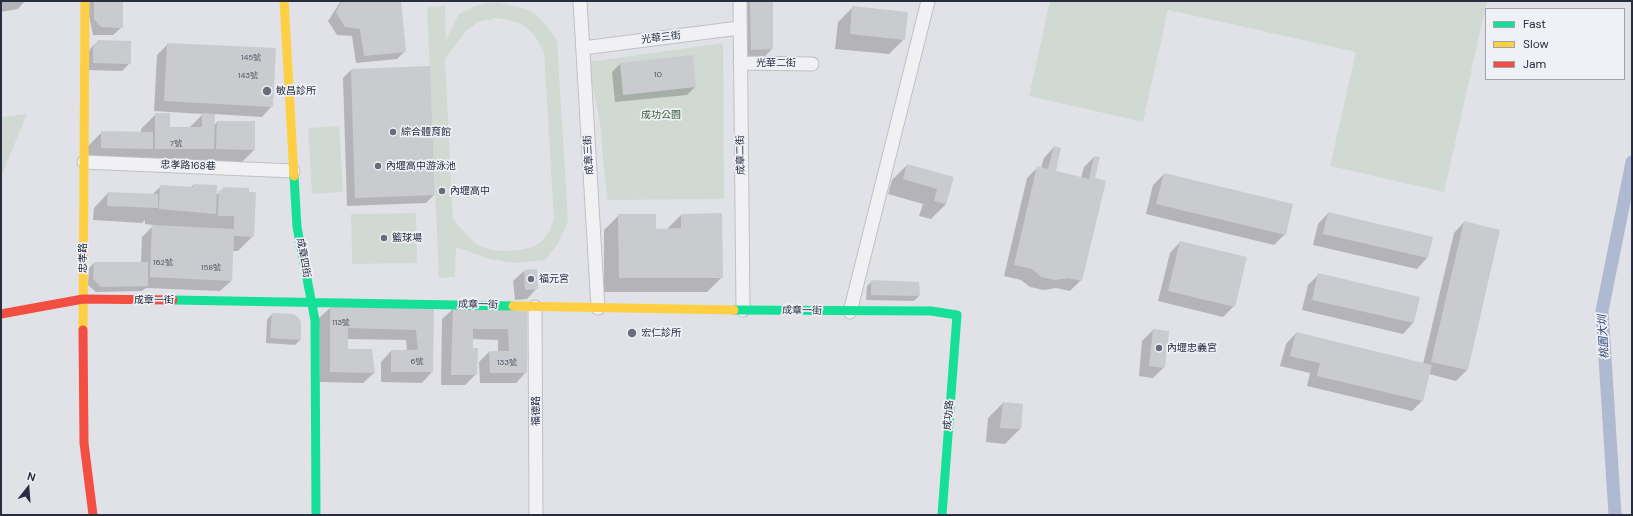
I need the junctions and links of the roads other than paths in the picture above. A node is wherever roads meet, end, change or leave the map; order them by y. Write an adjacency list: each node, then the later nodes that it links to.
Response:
1 (85, 1): 10 (street, 忠孝路)
2 (284, 1): 11 (street, 成章四街)
3 (580, 1): 7 (street, 成章三街)
4 (740, 1): 6 (street, 成章二街)
5 (928, 1): 17 (street)
6 (739, 28): 7 (street, 光華三街); 8 (street, 成章二街)
7 (583, 48): 15 (street, 成章三街)
8 (740, 63): 9 (street, 光華二街); 16 (street, 成章二街)
9 (812, 64)
10 (84, 162): 11 (street, 忠孝路168巷); 12 (street, 忠孝路)
11 (293, 170): 13 (street, 成章四街)
12 (83, 299): 13 (street, 成章一街); 18 (street, 成章一街); 20 (street, 忠孝路)
13 (311, 301): 14 (street, 成章一街); 21 (street, 成章四街)
14 (535, 307): 15 (street, 成章一街); 22 (street, 福德路)
15 (598, 308): 16 (street, 成章一街)
16 (743, 310): 17 (street, 成章一街)
17 (850, 312): 19 (street, 成章一街)
18 (1, 314)
19 (957, 315): 23 (street, 成功路)
20 (93, 515)
21 (316, 515)
22 (536, 515)
23 (942, 515)

